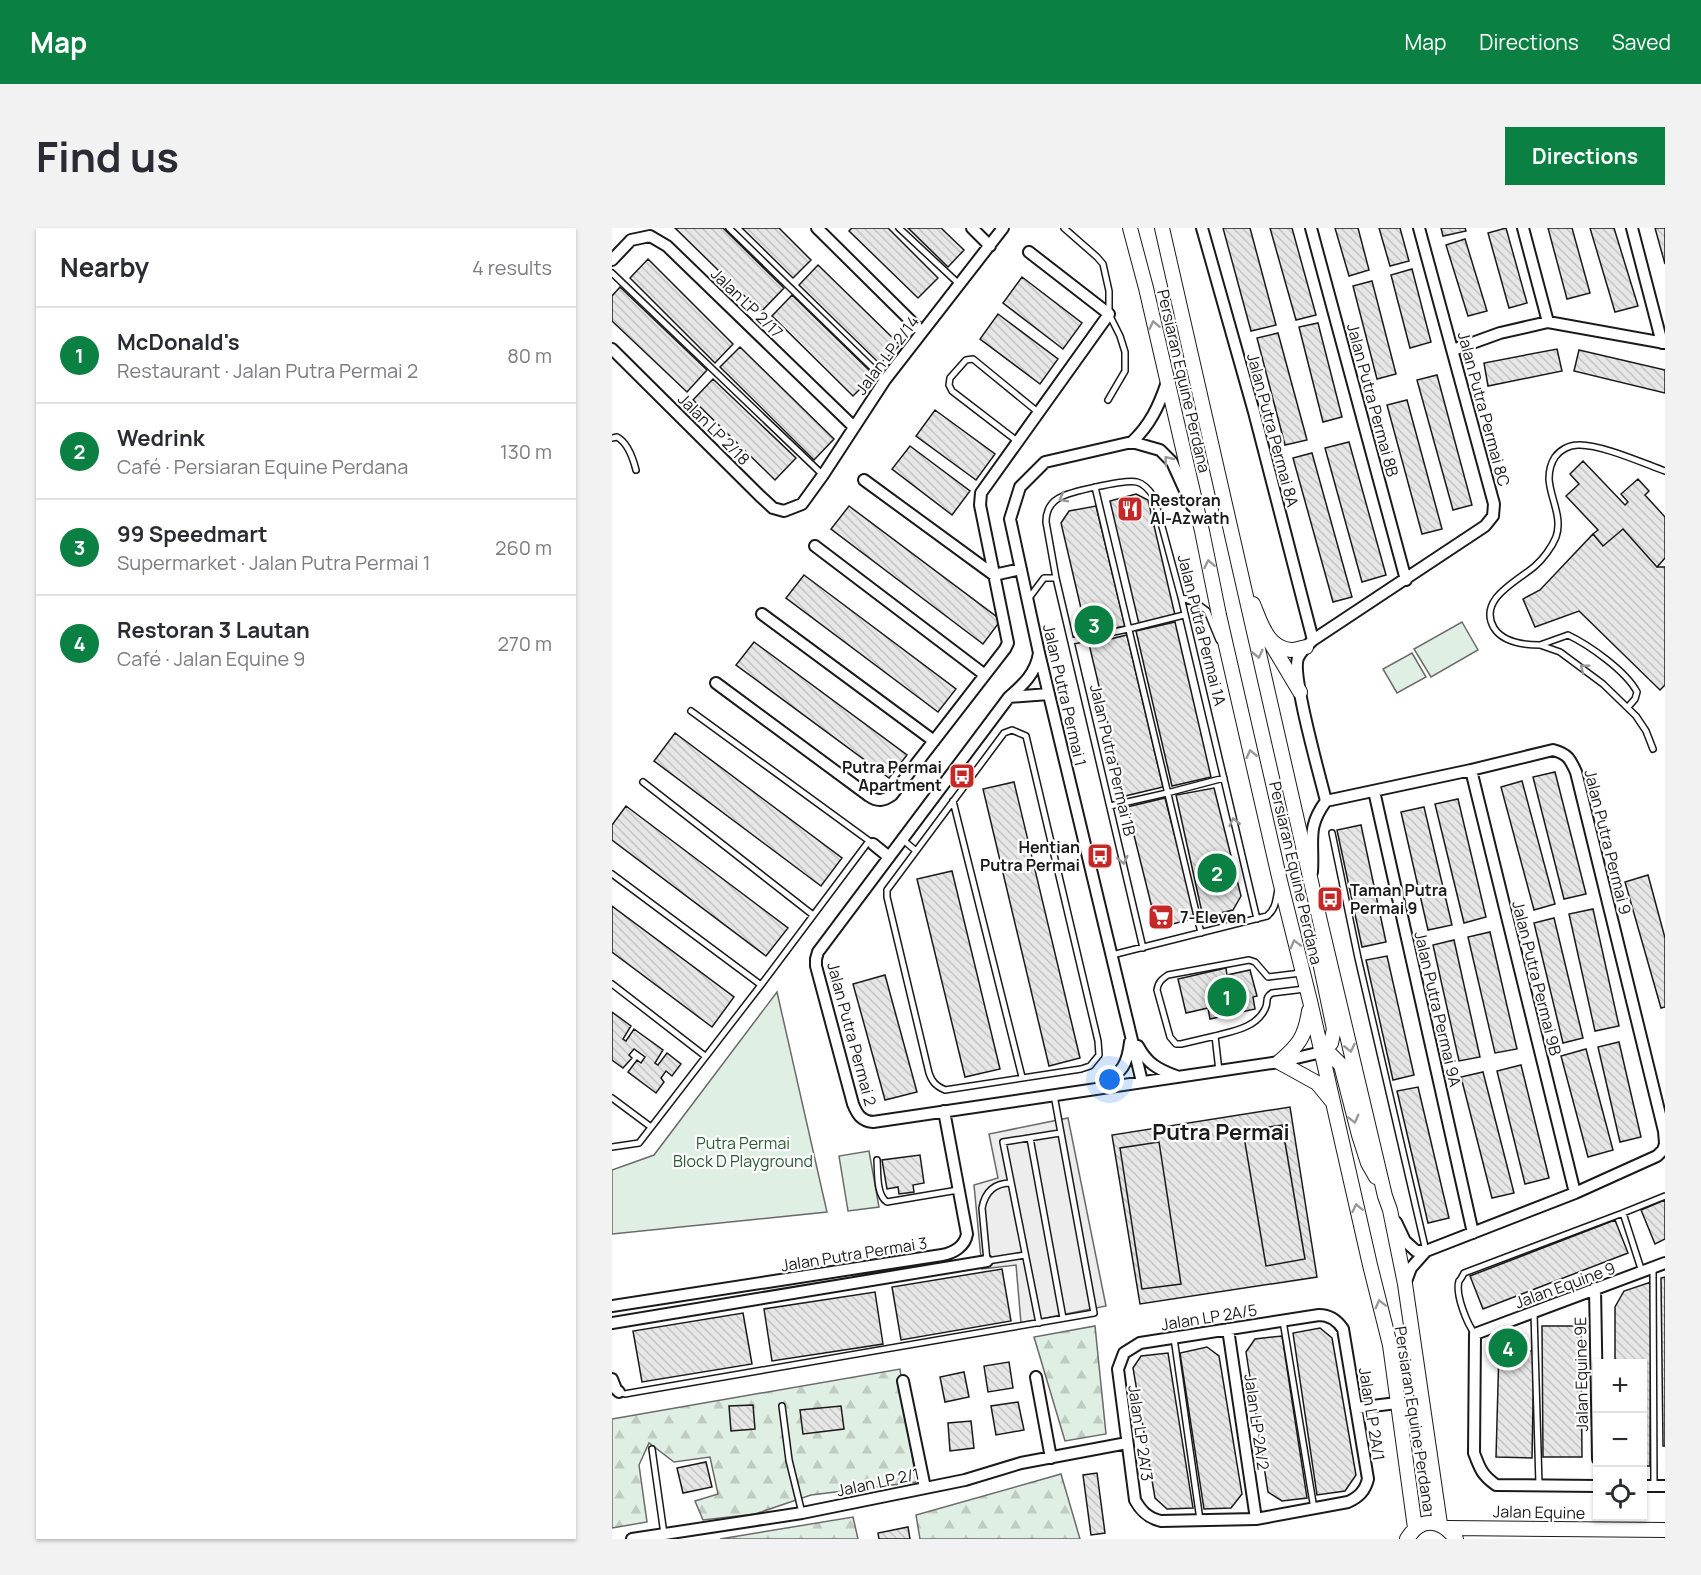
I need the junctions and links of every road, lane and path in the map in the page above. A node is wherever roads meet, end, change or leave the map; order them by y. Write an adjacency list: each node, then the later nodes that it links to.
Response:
1 (729, 228): 25 (lane)
2 (817, 228): 21 (street)
3 (899, 228): 18 (lane)
4 (972, 228): 14 (street)
5 (1003, 228): 14 (street, Jalan LP 2/14)
6 (1064, 228): 19 (lane)
7 (1130, 228): 26 (street, Persiaran Equine Perdana, one-way to 7)
8 (1162, 228): 41 (street, Persiaran Equine Perdana)
9 (1202, 228): 53 (street, Jalan Putra Permai 8A)
10 (1311, 228): 45 (street, Jalan Putra Permai 8B)
11 (1419, 228): 24 (street, Jalan Putra Permai 8C)
12 (1523, 228): 20 (street)
13 (1632, 228): 22 (street)
14 (990, 246): 18 (street, Jalan LP 2/14)
15 (1029, 252): 19 (street)
16 (612, 260): 29 (street, Jalan LP 2/17)
17 (612, 273): 35 (lane)
18 (959, 285): 21 (street, Jalan LP 2/14)
19 (1109, 314): 27 (lane); 28 (street)
20 (1548, 322): 22 (street); 24 (street)
21 (922, 332): 25 (street, Jalan LP 2/14)
22 (1663, 343)
23 (612, 349): 38 (street, Jalan LP 2/18)
24 (1453, 350): 45 (street, Jalan Putra Permai 8C)
25 (885, 380): 29 (street, Jalan LP 2/14)
26 (1167, 382): 32 (street); 39 (street, Persiaran Equine Perdana)
27 (1108, 400)
28 (1039, 413): 31 (street); 31 (lane)
29 (854, 427): 35 (street, Jalan LP 2/14)
30 (612, 438): 33 (lane)
31 (1019, 442): 43 (street)
32 (1132, 442): 39 (street, Jalan Putra Permai 1, one-way to 32); 42 (street, Jalan Putra Permai 1)
33 (636, 470)
34 (1665, 471): 54 (lane)
35 (823, 475): 38 (street, Jalan LP 2/14)
36 (864, 480): 43 (street)
37 (1095, 487): 44 (lane, Jalan Putra Permai 1A, one-way to 44); 46 (lane, Jalan Putra Permai 1A); 50 (lane)
38 (802, 504)
39 (1202, 531): 55 (street, Persiaran Equine Perdana, one-way to 39)
40 (815, 546): 57 (street)
41 (1238, 566): 51 (street); 81 (street, Persiaran Equine Perdana, one-way to 81)
42 (1021, 569): 43 (street); 47 (street, Jalan Putra Permai 1)
43 (994, 575): 57 (street)
44 (1056, 578): 47 (lane); 52 (lane, Jalan Putra Permai 1B)
45 (1406, 580): 53 (street, Jalan Putra Permai 8C)
46 (1181, 597): 49 (lane, Jalan Putra Permai 1A); 55 (lane)
47 (1028, 600): 56 (street, Jalan Putra Permai 1)
48 (762, 614): 64 (street)
49 (1184, 615): 50 (lane); 67 (lane, Jalan Putra Permai 1A)
50 (1128, 629): 52 (lane); 70 (lane)
51 (1266, 635): 53 (street); 59 (street)
52 (1072, 641): 73 (lane, Jalan Putra Permai 1B)
53 (1309, 644): 59 (street)
54 (1540, 645): 62 (lane, one-way to 54); 62 (lane)
55 (1227, 651): 80 (street, Persiaran Equine Perdana, one-way to 55)
56 (1039, 653): 60 (street, Jalan Putra Permai 1); 61 (street, Jalan Putra Permai 2)
57 (985, 675): 64 (street)
58 (716, 683): 64 (street)
59 (1300, 692): 72 (street)
60 (1049, 694): 61 (street); 87 (street, Jalan Putra Permai 1)
61 (1009, 698): 75 (street, Jalan Putra Permai 2)
62 (1628, 707): 65 (lane)
63 (691, 711): 76 (lane)
64 (934, 741)
65 (1653, 748)
66 (1471, 770): 69 (street, Jalan Putra Permai 9); 109 (street, Jalan Putra Permai 9); 114 (street, Jalan Putra Permai 9B)
67 (1224, 778): 70 (lane); 83 (lane, Jalan Putra Permai 1A, one-way to 67)
68 (643, 782): 82 (lane)
69 (1374, 791): 72 (street, Jalan Putra Permai 9); 119 (street, Jalan Putra Permai 9A)
70 (1167, 793): 73 (lane); 85 (lane)
71 (953, 801): 77 (lane); 98 (lane); 98 (lane)
72 (1326, 801): 81 (street)
73 (1110, 806): 86 (lane, Jalan Putra Permai 1B, one-way to 86)
74 (1332, 833): 120 (lane)
75 (902, 838): 77 (lane); 78 (street, Jalan Putra Permai 2)
76 (871, 842): 78 (street); 82 (lane)
77 (916, 851): 98 (lane)
78 (889, 857): 105 (street, Jalan Putra Permai 2)
79 (612, 874): 90 (lane)
80 (1280, 881): 83 (lane); 88 (street, Persiaran Equine Perdana, one-way to 80)
81 (1311, 885): 84 (street, Persiaran Equine Perdana)
82 (813, 915): 90 (lane)
83 (1257, 919): 85 (lane)
84 (1320, 921): 94 (street); 115 (street, Persiaran Equine Perdana, one-way to 115)
85 (1201, 933): 86 (lane)
86 (1143, 948): 87 (lane)
87 (1112, 955): 92 (street, Jalan Putra Permai 1)
88 (1302, 973): 91 (street, Persiaran Equine Perdana); 93 (lane)
89 (612, 984): 95 (lane)
90 (761, 985): 95 (lane)
91 (1309, 995): 93 (lane); 94 (street, Persiaran Equine Perdana); 96 (street)
92 (1130, 1032): 99 (street, Jalan Putra Permai 1); 100 (street, Jalan Putra Permai 1); 101 (street, Jalan Putra Permai 1)
93 (1215, 1036): 97 (lane)
94 (1322, 1052): 96 (street, Jalan Putra Permai 2); 104 (street, Persiaran Equine Perdana); 115 (street, one-way to 115)
95 (705, 1056): 106 (lane)
96 (1279, 1062): 97 (street, Jalan Putra Permai 2); 104 (street)
97 (1219, 1071): 99 (street, Jalan Putra Permai 2)
98 (1022, 1077)
99 (1178, 1077): 100 (street, Jalan Putra Permai 2)
100 (1142, 1082): 101 (street, Jalan Putra Permai 2)
101 (1099, 1088): 102 (street, Jalan Putra Permai 2)
102 (1054, 1095): 105 (street, Jalan Putra Permai 2); 107 (lane)
103 (612, 1098): 106 (lane)
104 (1335, 1104): 142 (street, Persiaran Equine Perdana, one-way to 104)
105 (944, 1111): 113 (street, Jalan Putra Permai 3)
106 (651, 1127): 110 (lane)
107 (1060, 1133): 108 (lane); 131 (lane)
108 (1030, 1138): 112 (lane); 131 (lane)
109 (1665, 1143): 114 (street, Jalan Putra Permai 9)
110 (612, 1147)
111 (877, 1160): 113 (lane)
112 (1011, 1183): 121 (lane); 122 (lane)
113 (959, 1190): 128 (street, Jalan Putra Permai 3)
114 (1575, 1194): 119 (street, Jalan Putra Permai 9)
115 (1385, 1196): 117 (street, Persiaran Equine Perdana)
116 (1665, 1196): 118 (lane)
117 (1390, 1210): 120 (street); 126 (street, Persiaran Equine Perdana)
118 (1623, 1213): 125 (lane); 136 (lane)
119 (1473, 1233): 120 (street, Jalan Putra Permai 9)
120 (1426, 1251): 126 (street)
121 (1025, 1255): 122 (lane); 134 (lane)
122 (987, 1261): 133 (street)
123 (1665, 1263): 124 (street, Jalan Equine 9)
124 (1653, 1269): 125 (street, Jalan Equine 9); 151 (lane)
125 (1642, 1273): 127 (street, Jalan Equine 9)
126 (1405, 1284): 158 (street, Persiaran Equine Perdana)
127 (1595, 1288): 129 (street, Jalan Equine 9); 145 (street, Jalan Equine 9E)
128 (612, 1305)
129 (1534, 1311): 136 (street, Jalan Equine 9); 149 (lane)
130 (1319, 1315): 132 (street, Jalan LP 2A/5); 144 (street, Jalan LP 2A/1)
131 (1063, 1318): 134 (lane)
132 (1283, 1321): 135 (street, Jalan LP 2A/5); 154 (lane)
133 (612, 1323)
134 (1039, 1323): 141 (lane)
135 (1228, 1329): 137 (street, Jalan LP 2A/5); 156 (street, Jalan LP 2A/2)
136 (1474, 1334): 149 (street)
137 (1174, 1338): 138 (street, Jalan LP 2A/5); 157 (lane)
138 (1118, 1369): 146 (street, Jalan LP 2A/3)
139 (1036, 1377): 148 (street)
140 (903, 1381): 152 (street)
141 (614, 1385)
142 (1397, 1403): 144 (street); 160 (street, Persiaran Equine Perdana)
143 (782, 1406): 155 (lane)
144 (1356, 1408): 154 (street, Jalan LP 2A/1)
145 (1597, 1413)
146 (1127, 1443): 148 (street, Jalan LP 2/1); 153 (street, Jalan LP 2A/3)
147 (652, 1449): 161 (lane)
148 (1051, 1458): 152 (street, Jalan LP 2/1)
149 (1539, 1485): 150 (street)
150 (1593, 1486)
151 (1660, 1486)
152 (925, 1488): 155 (street, Jalan LP 2/1)
153 (1135, 1500): 157 (street, Jalan LP 2A/1)
154 (1314, 1509): 156 (street, Jalan LP 2A/1)
155 (802, 1514): 161 (street, Jalan LP 2/1)
156 (1256, 1519): 157 (street, Jalan LP 2A/1)
157 (1201, 1521)
158 (1448, 1530): 159 (street, Jalan Equine); 160 (street, Jalan Equine)
159 (1665, 1530)
160 (1411, 1533)
161 (664, 1534): 162 (street, Jalan LP 2/1)
162 (632, 1539)

